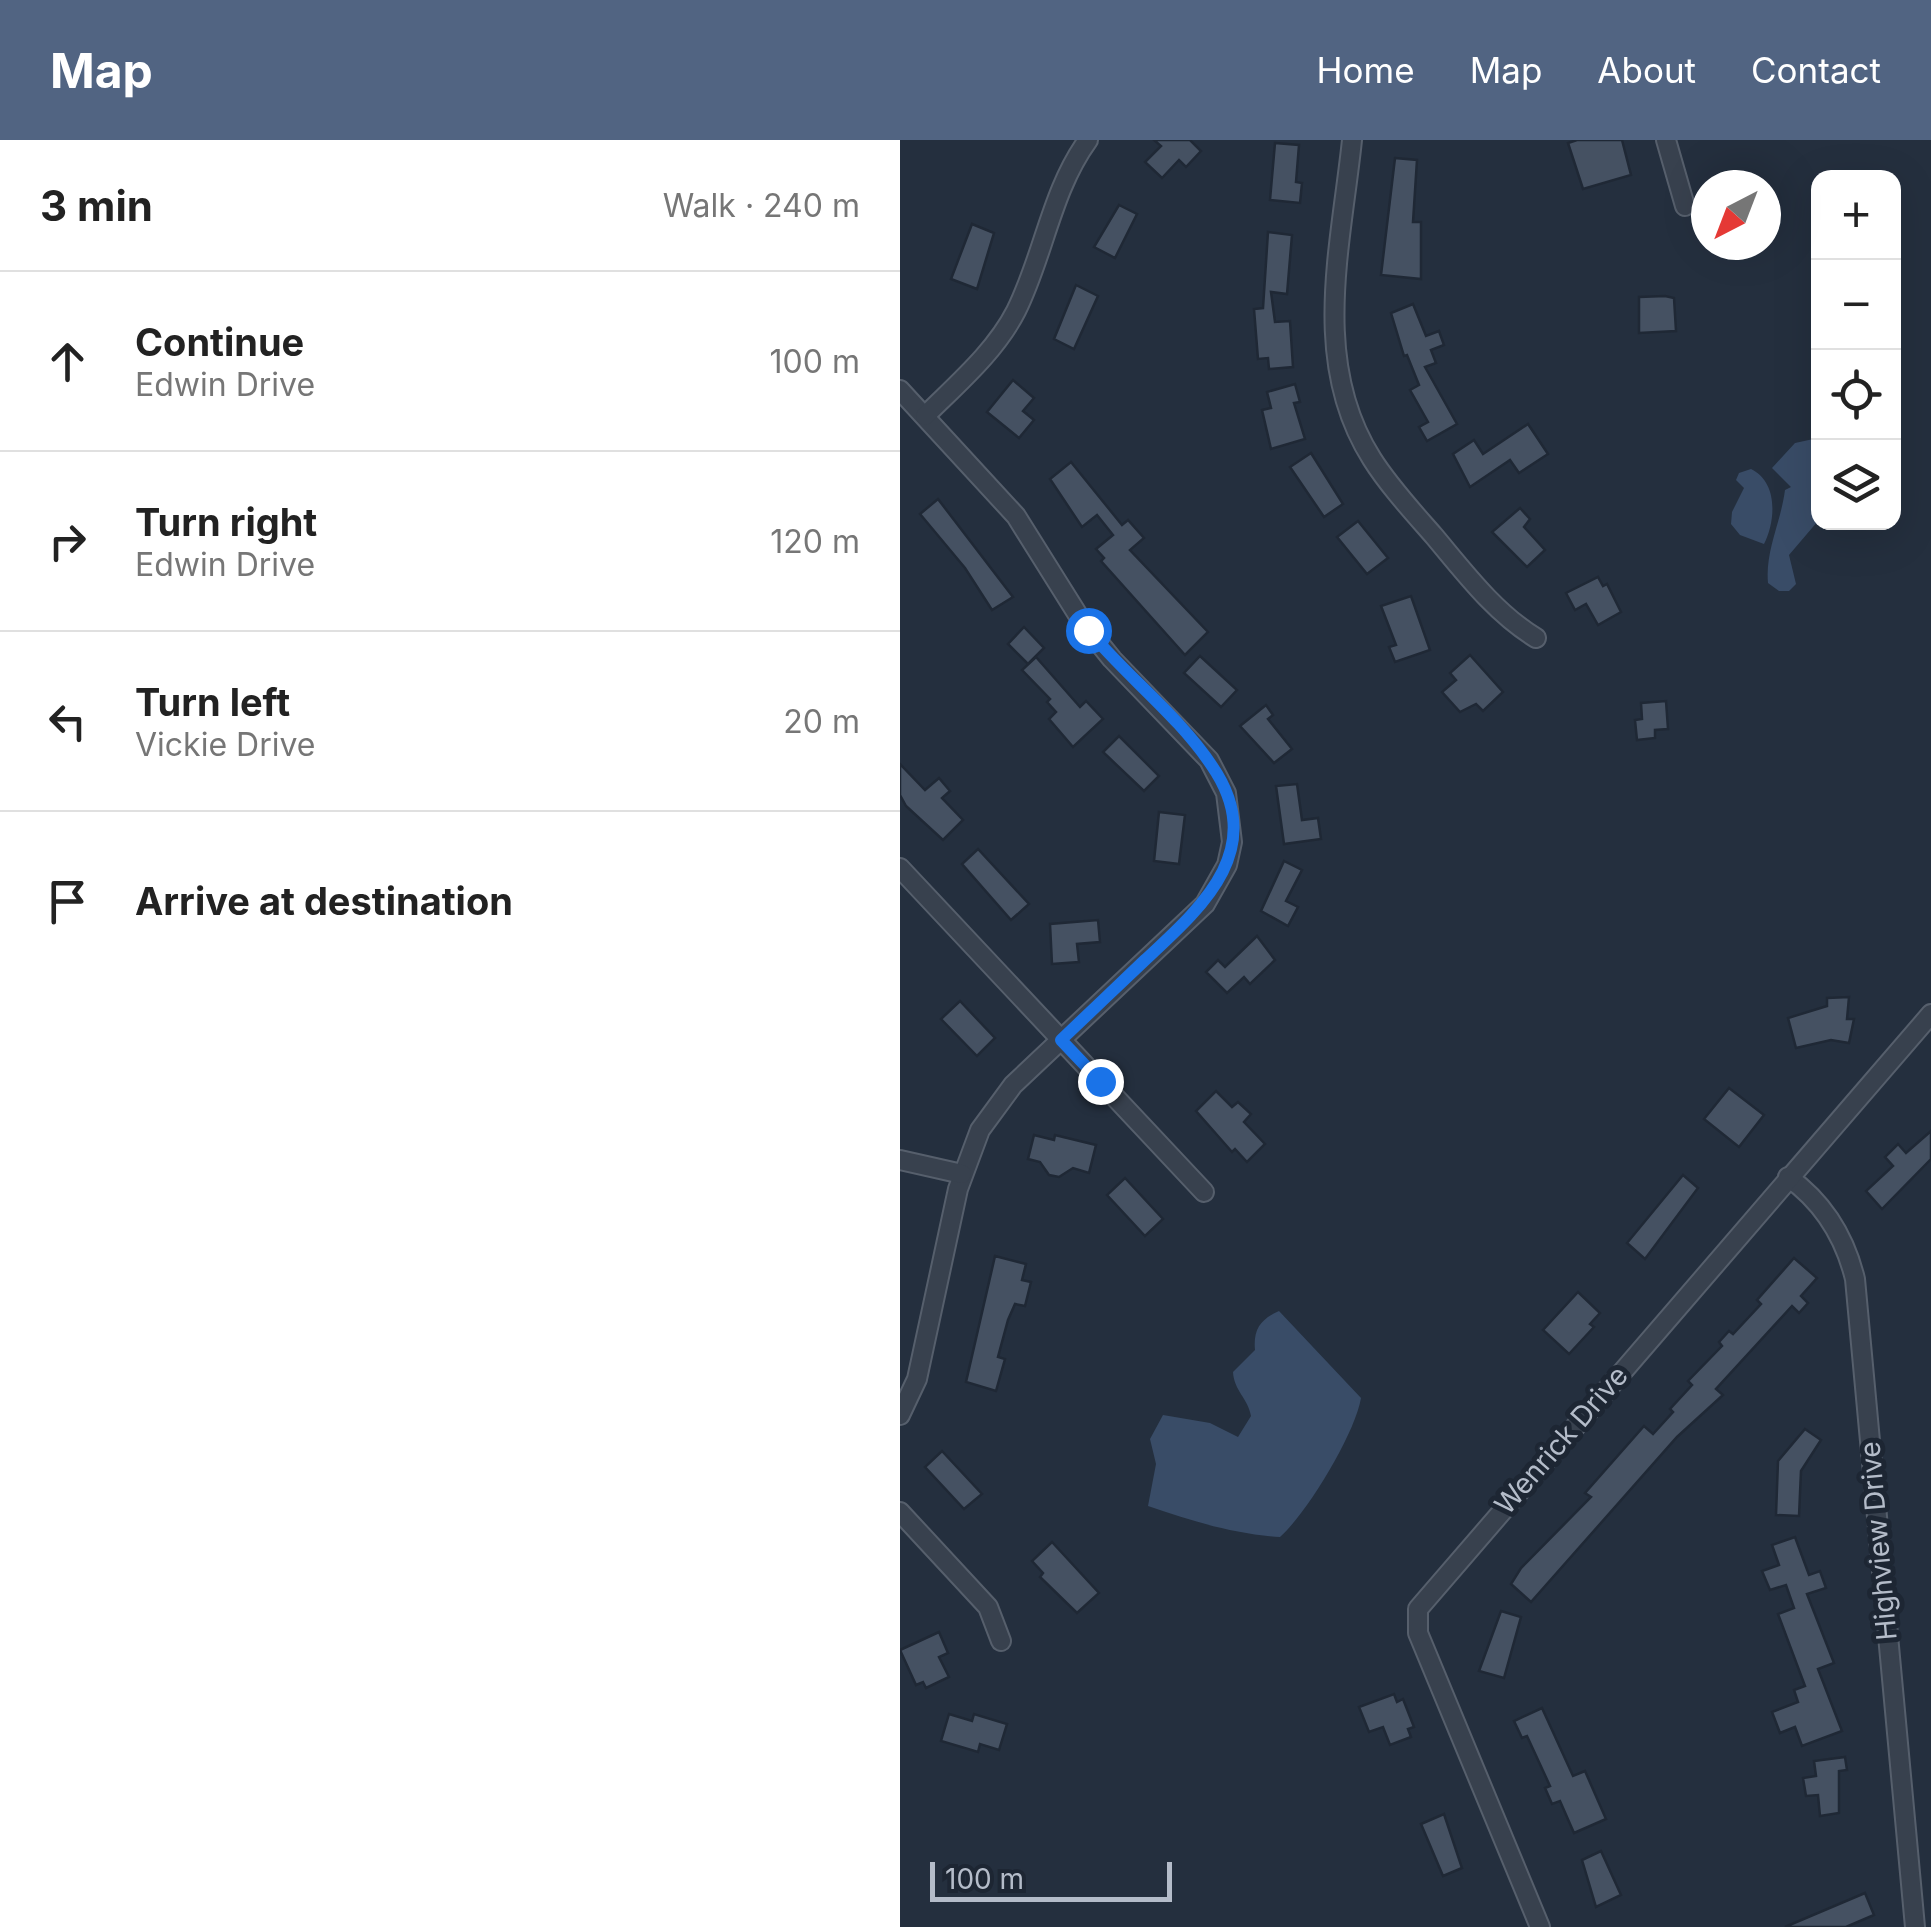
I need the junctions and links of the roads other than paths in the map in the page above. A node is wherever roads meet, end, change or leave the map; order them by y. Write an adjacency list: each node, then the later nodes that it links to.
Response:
1 (1088, 140): 6 (street)
2 (1352, 140): 7 (street)
3 (1666, 140): 4 (street)
4 (1686, 206)
5 (900, 390): 6 (street)
6 (925, 416): 10 (street)
7 (1536, 638)
8 (900, 868): 10 (street)
9 (1931, 1014): 13 (street, Wenrick Drive)
10 (1061, 1040): 12 (street); 14 (street)
11 (900, 1160): 12 (street)
12 (962, 1174): 15 (street)
13 (1788, 1177): 18 (street, Wenrick Drive); 19 (street, Highview Drive)
14 (1204, 1192)
15 (900, 1415)
16 (900, 1512): 17 (street)
17 (1002, 1640)
18 (1540, 1927)
19 (1916, 1927)

